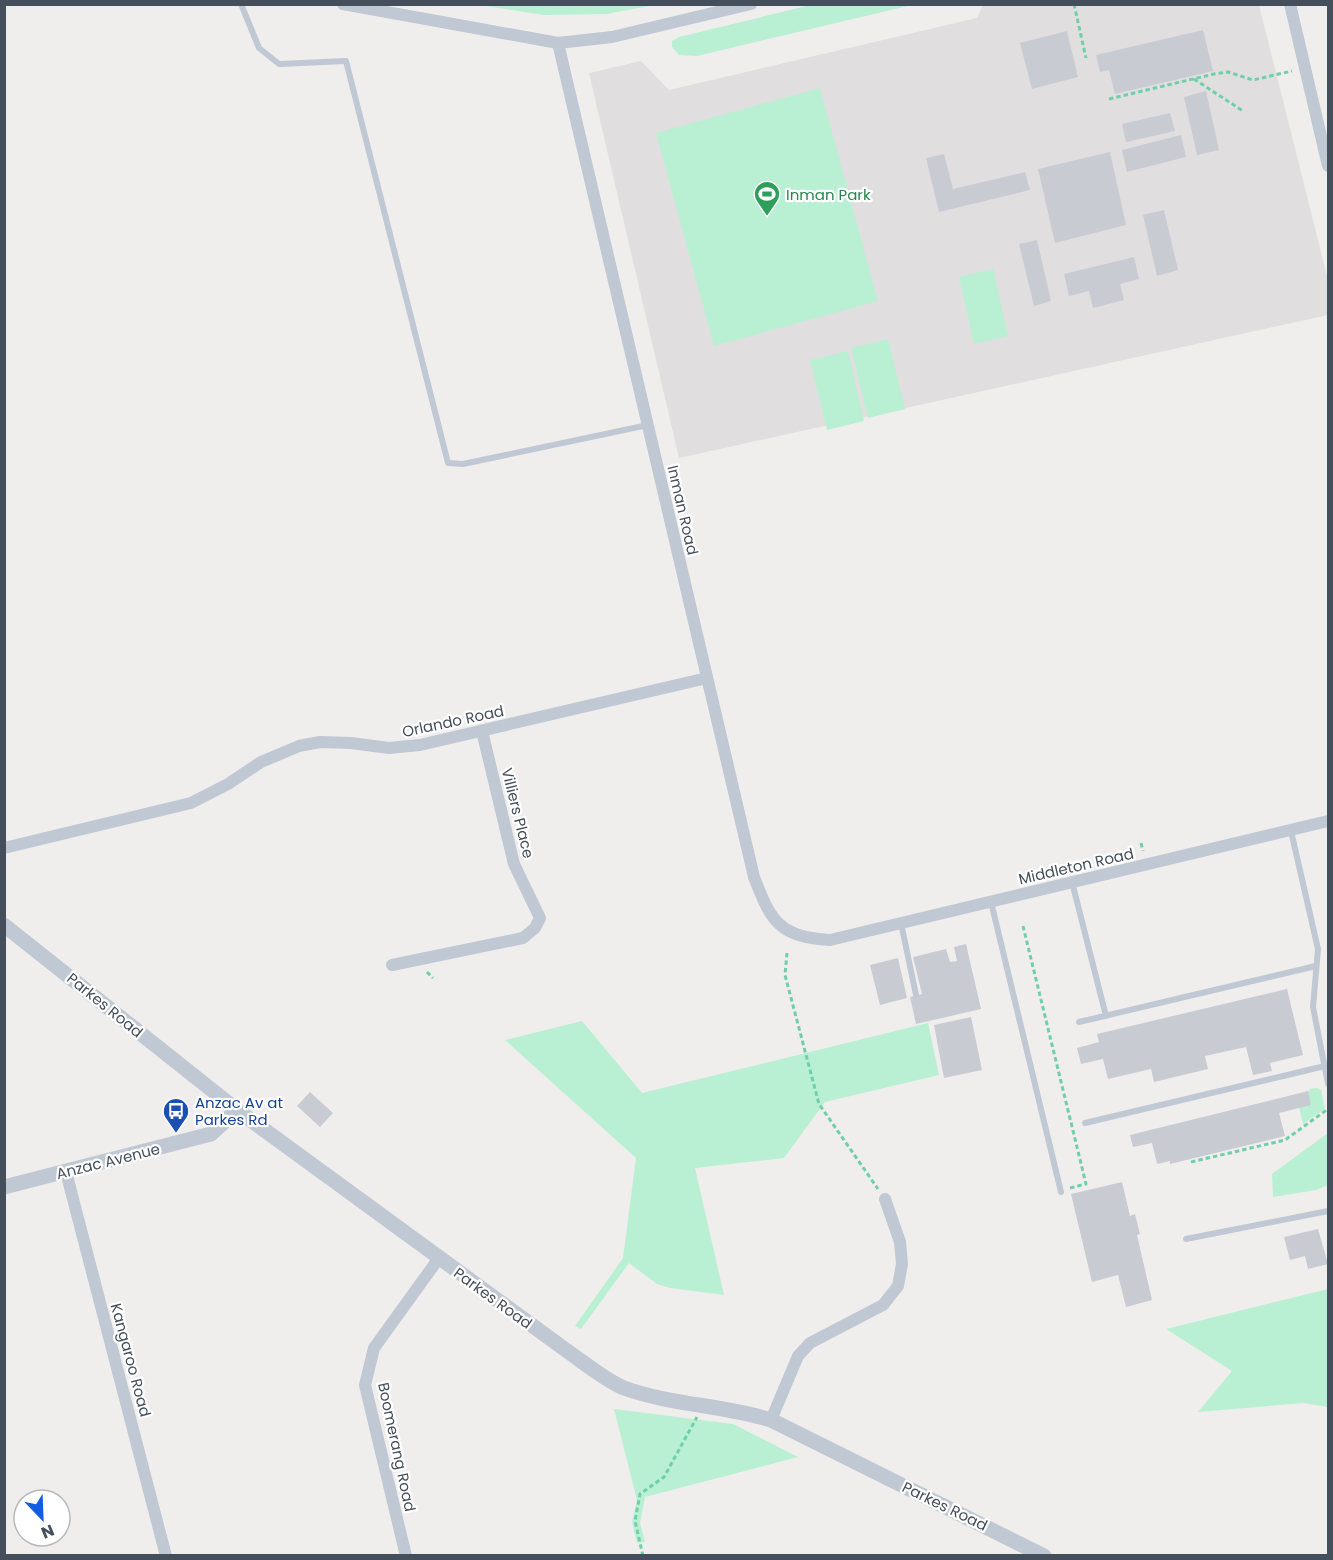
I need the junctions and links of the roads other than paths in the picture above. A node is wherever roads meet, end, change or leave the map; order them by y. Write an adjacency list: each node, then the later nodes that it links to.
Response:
1 (241, 4): 8 (lane)
2 (343, 4): 5 (street)
3 (751, 4): 6 (street)
4 (1290, 4): 7 (street)
5 (379, 7): 6 (street)
6 (558, 43): 8 (street, Inman Road)
7 (1329, 166)
8 (648, 425): 9 (street, Inman Road)
9 (707, 678): 10 (street, Orlando Road); 18 (street, Inman Road)
10 (482, 731): 13 (street, Orlando Road); 19 (street, Villiers Place)
11 (1329, 821): 12 (street, Middleton Road)
12 (1291, 831): 14 (street, Middleton Road); 20 (lane)
13 (4, 848)
14 (1072, 881): 15 (street, Middleton Road); 22 (lane)
15 (991, 901): 16 (street, Middleton Road); 30 (lane)
16 (901, 923): 18 (street, Middleton Road); 21 (lane)
17 (4, 925): 26 (street, Parkes Road)
18 (830, 940)
19 (392, 964)
20 (1316, 966): 22 (lane); 24 (lane)
21 (916, 995)
22 (1106, 1016): 23 (lane)
23 (1079, 1022)
24 (1325, 1066): 25 (lane); 27 (lane)
25 (1329, 1084)
26 (237, 1110): 28 (street, Anzac Avenue); 34 (street, Parkes Road)
27 (1085, 1124)
28 (66, 1172): 29 (street, Anzac Avenue); 36 (street, Kangaroo Road)
29 (4, 1187)
30 (1064, 1192)
31 (885, 1199): 35 (street)
32 (1329, 1211): 33 (lane)
33 (1186, 1239)
34 (439, 1258): 35 (street, Parkes Road); 37 (street, Boomerang Road)
35 (771, 1420): 38 (street, Parkes Road)
36 (166, 1556)
37 (406, 1556)
38 (1044, 1556)

